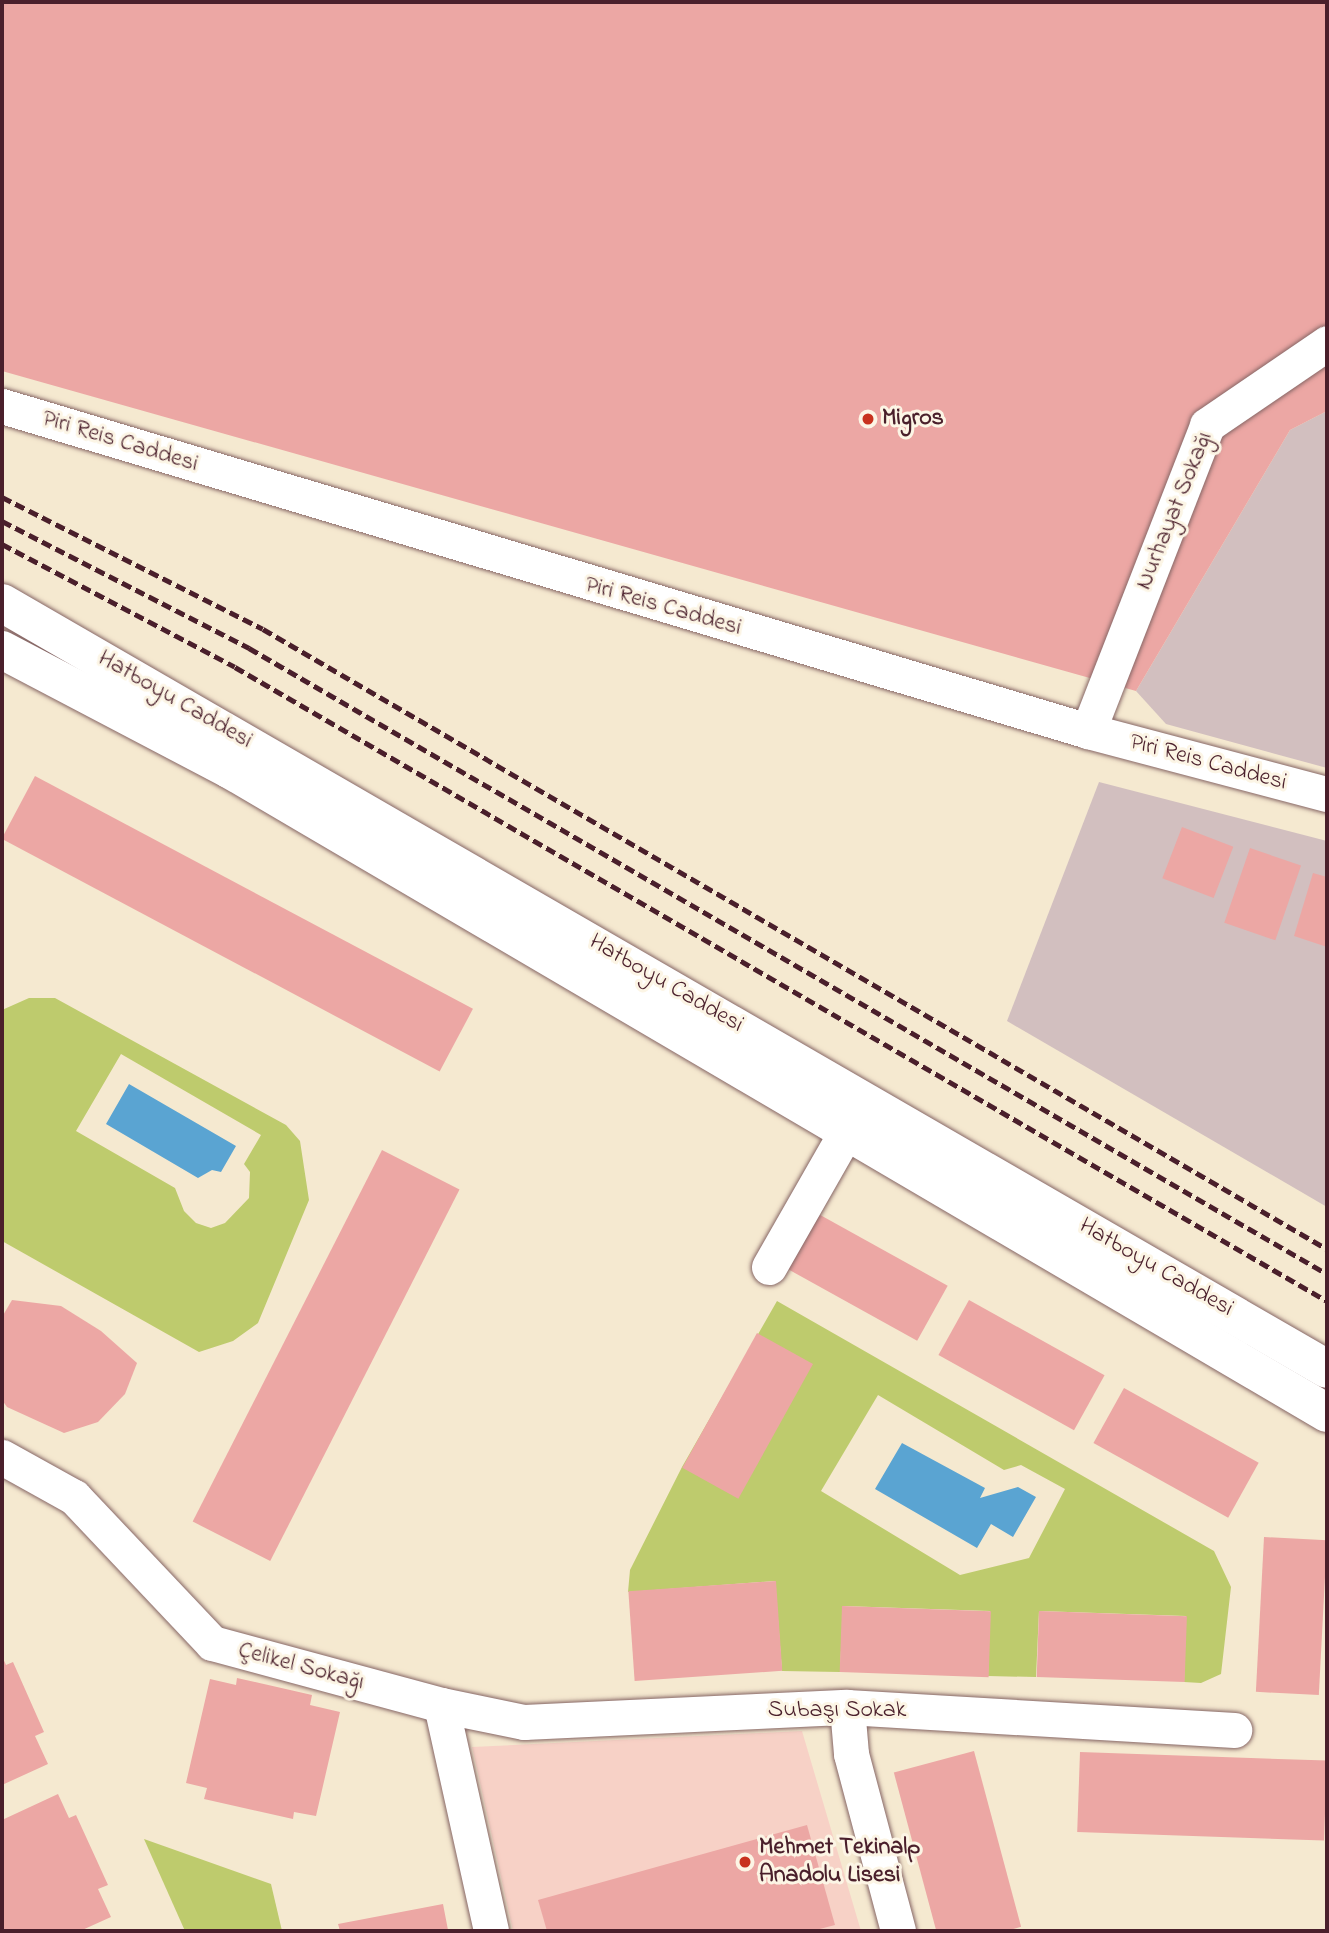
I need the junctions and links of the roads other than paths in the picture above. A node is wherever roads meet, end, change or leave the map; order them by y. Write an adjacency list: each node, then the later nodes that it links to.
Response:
1 (1327, 343): 5 (street, Nurhayat Sokağı)
2 (2, 406): 5 (street, Piri Reis Caddesi)
3 (2, 603): 7 (main road, Hatboyu Caddesi)
4 (2, 650): 8 (main road, Hatboyu Caddesi)
5 (1088, 731): 6 (street, Piri Reis Caddesi)
6 (1327, 794)
7 (864, 1099): 8 (street); 10 (main road, Hatboyu Caddesi)
8 (846, 1132): 9 (street); 11 (main road, Hatboyu Caddesi)
9 (769, 1267)
10 (1327, 1369)
11 (1327, 1413)
12 (2, 1457): 13 (street, Çelikel Sokağı)
13 (441, 1705): 14 (street, Subaşı Sokak); 16 (street)
14 (847, 1707): 15 (street, Subaşı Sokak); 17 (street)
15 (1234, 1730)
16 (491, 1931)
17 (898, 1931)

